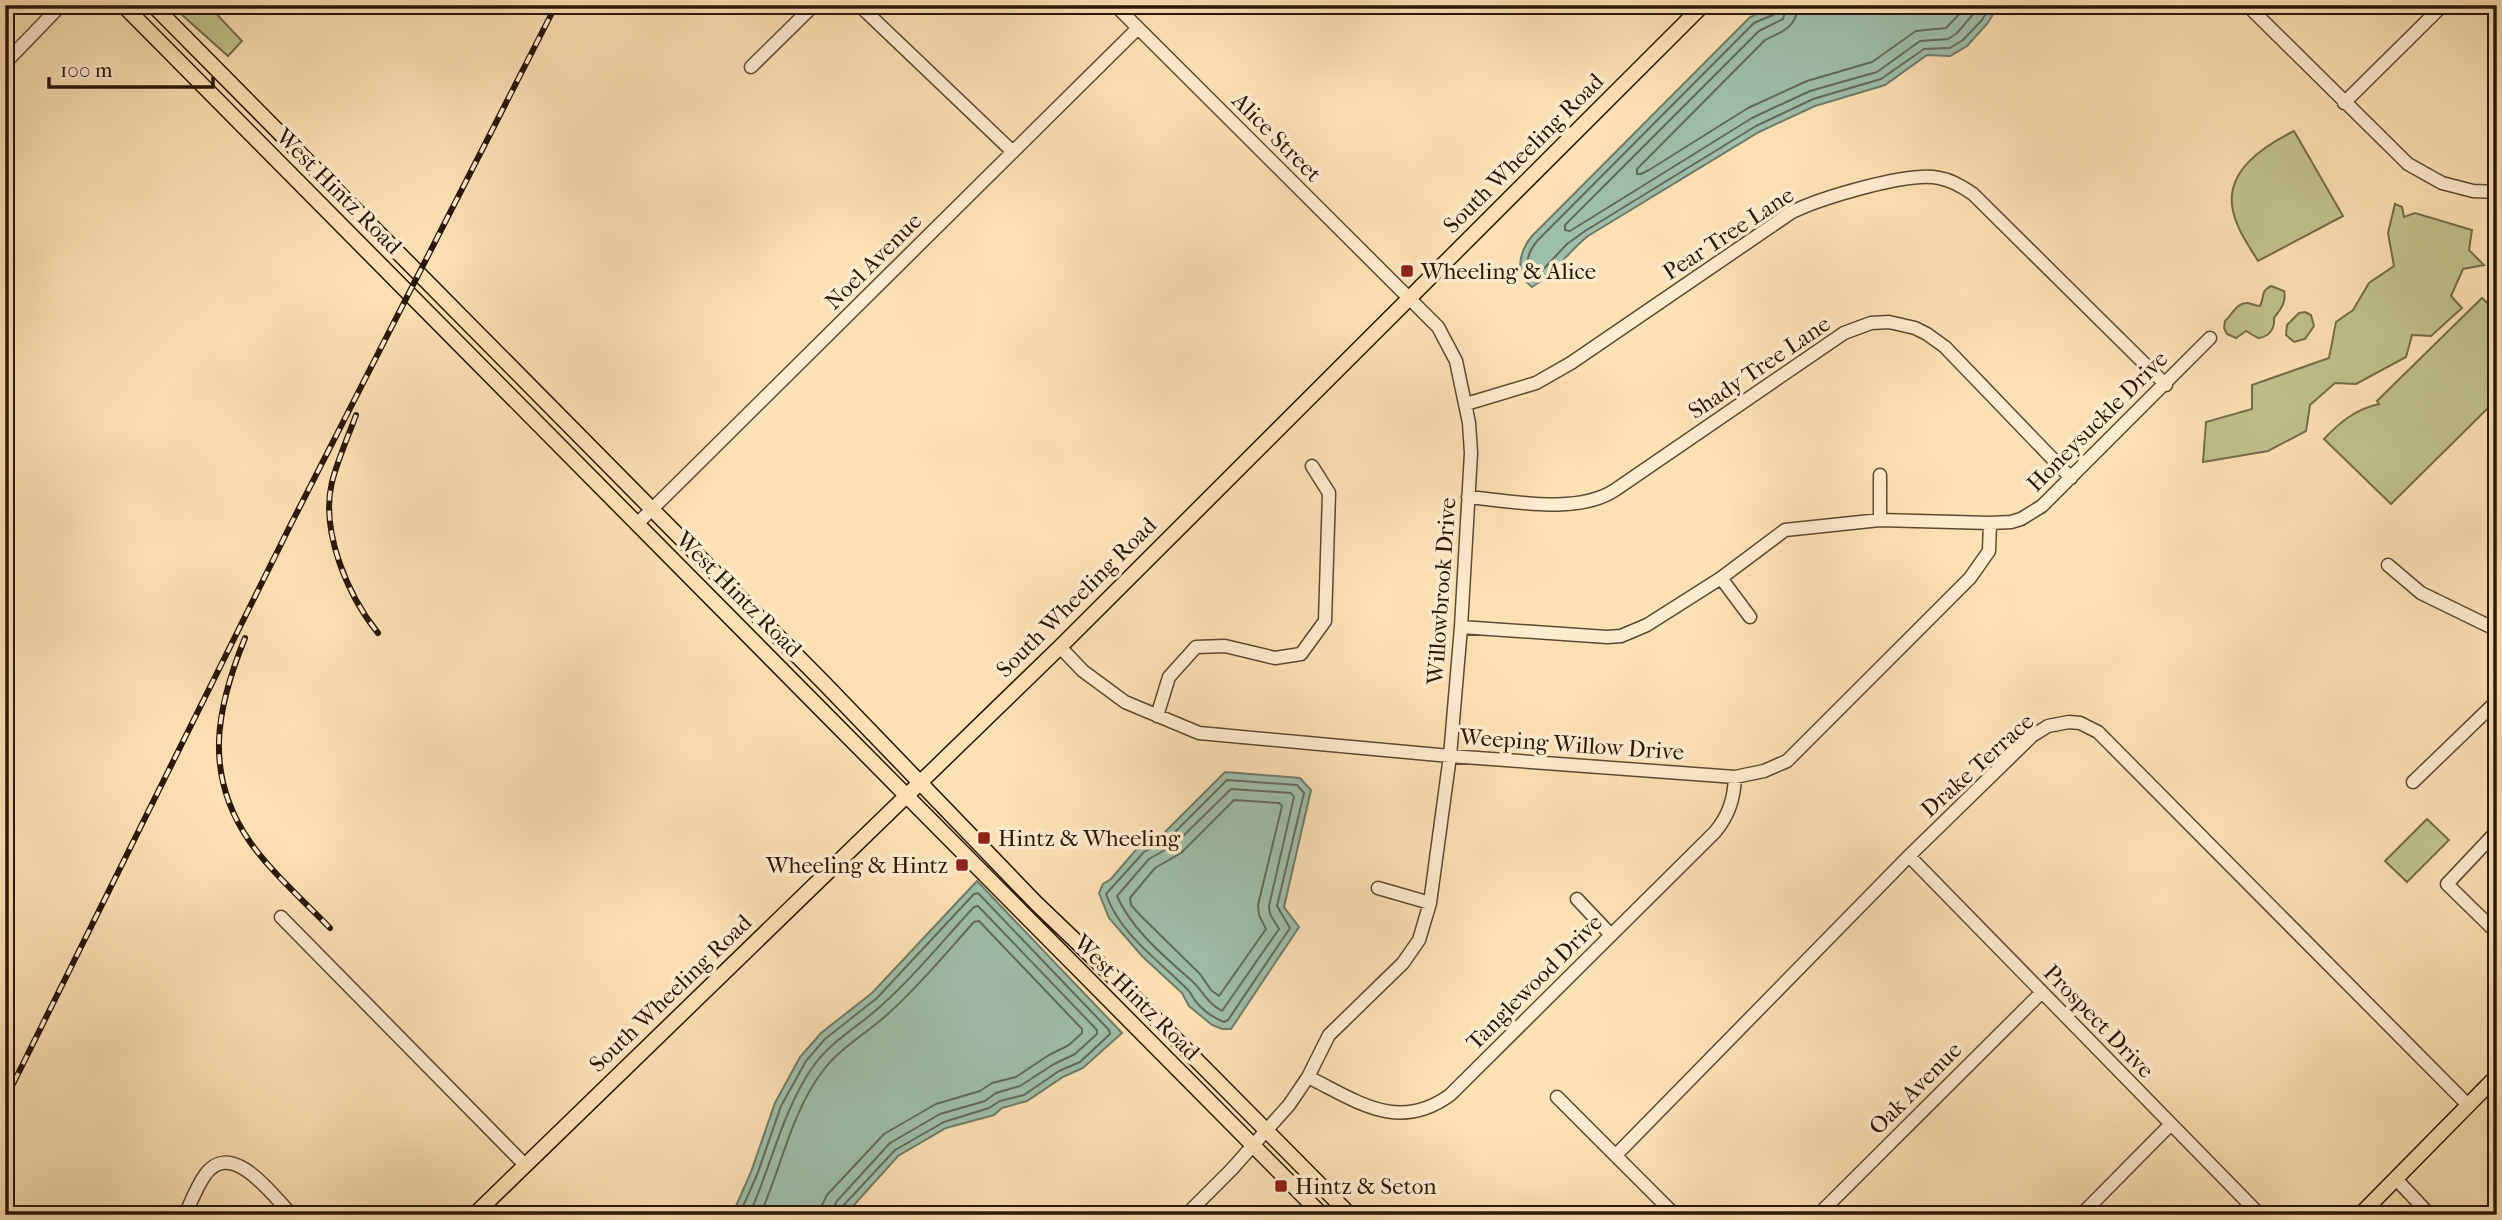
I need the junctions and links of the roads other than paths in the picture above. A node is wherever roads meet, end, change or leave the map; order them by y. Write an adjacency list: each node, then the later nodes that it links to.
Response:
1 (61, 5): 11 (street)
2 (122, 5): 26 (main road, West Hintz Road)
3 (153, 5): 24 (main road, West Hintz Road)
4 (814, 5): 12 (street)
5 (859, 5): 14 (street)
6 (1115, 5): 10 (street, Alice Street)
7 (1703, 5): 16 (main road, South Wheeling Road)
8 (2246, 5): 13 (street)
9 (2443, 5): 13 (street)
10 (1138, 28): 14 (street, Noel Avenue); 16 (street, Alice Street)
11 (5, 62)
12 (751, 67)
13 (2344, 103): 15 (street)
14 (1013, 152): 24 (street, Noel Avenue)
15 (2497, 192)
16 (1410, 298): 19 (street, Willowbrook Drive); 33 (main road, South Wheeling Road)
17 (2210, 338): 18 (street, Honeysuckle Drive)
18 (2166, 385): 19 (street, Pear Tree Lane); 22 (street, Honeysuckle Drive)
19 (1466, 404): 23 (street, Willowbrook Drive)
20 (1312, 466): 35 (street)
21 (1880, 475): 25 (street)
22 (2071, 478): 23 (street, Shady Tree Lane); 27 (street, Honeysuckle Drive)
23 (1468, 498): 31 (street, Willowbrook Drive)
24 (651, 510): 26 (street, Noel Avenue); 38 (main road, West Hintz Road)
25 (1880, 520): 27 (street, Honeysuckle Drive); 29 (street, Honeysuckle Drive)
26 (638, 523): 40 (main road, West Hintz Road)
27 (1990, 523): 37 (street, Weeping Willow Drive)
28 (2388, 565): 32 (street)
29 (1721, 578): 30 (street); 31 (street, Honeysuckle Drive)
30 (1750, 617)
31 (1461, 627): 36 (street, Willowbrook Drive)
32 (2497, 630)
33 (1060, 647): 35 (street, Weeping Willow Drive); 38 (main road, South Wheeling Road)
34 (2497, 701): 39 (street)
35 (1157, 716): 36 (street, Weeping Willow Drive)
36 (1450, 756): 37 (street, Weeping Willow Drive); 45 (street, Willowbrook Drive)
37 (1735, 777): 48 (street, Tanglewood Drive)
38 (919, 782): 40 (main road, South Wheeling Road); 55 (main road, West Hintz Road)
39 (2413, 782)
40 (905, 796): 56 (main road, West Hintz Road); 58 (main road, South Wheeling Road)
41 (2497, 831): 47 (street)
42 (1909, 856): 49 (street, Prospect Drive); 53 (street, Drake Terrace); 57 (street, Drake Terrace)
43 (1378, 888): 45 (street)
44 (1577, 899): 48 (street)
45 (1430, 903): 51 (street, Willowbrook Drive)
46 (281, 917): 58 (street)
47 (2497, 933)
48 (1611, 935): 51 (street, Tanglewood Drive)
49 (2042, 992): 54 (street, Prospect Drive); 67 (street, Oak Avenue)
50 (2497, 1076): 53 (main road)
51 (1308, 1077): 55 (street, Willowbrook Drive)
52 (1557, 1097): 57 (street)
53 (2468, 1105): 59 (main road)
54 (2171, 1124): 68 (street); 69 (street, Prospect Drive)
55 (1267, 1132): 56 (street, Willowbrook Drive); 65 (main road, West Hintz Road)
56 (1254, 1146): 63 (street, Willowbrook Drive); 64 (main road, West Hintz Road)
57 (1616, 1155): 66 (street)
58 (526, 1164): 62 (main road, South Wheeling Road)
59 (2396, 1179): 70 (main road); 71 (street)
60 (185, 1215): 61 (street)
61 (292, 1215)
62 (474, 1215)
63 (1186, 1215)
64 (1322, 1215)
65 (1350, 1215)
66 (1675, 1215)
67 (1818, 1215)
68 (2081, 1215)
69 (2260, 1215)
70 (2360, 1215)
71 (2430, 1215)

